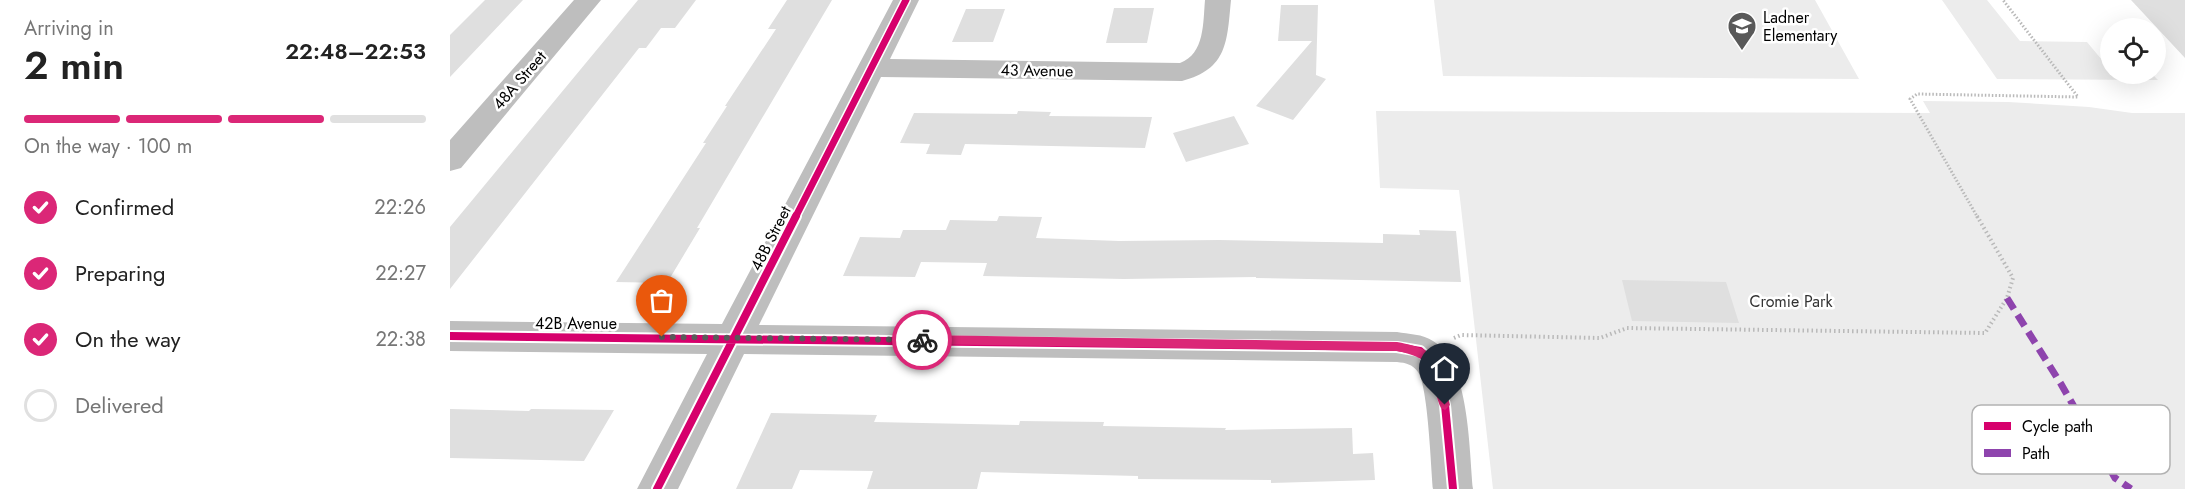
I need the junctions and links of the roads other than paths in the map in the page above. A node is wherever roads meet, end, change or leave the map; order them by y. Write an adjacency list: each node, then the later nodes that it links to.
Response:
1 (588, 0): 5 (street, 48A Street)
2 (906, 0): 4 (street, 48B Street)
3 (1218, 0): 4 (street, 43 Avenue)
4 (872, 68): 7 (street, 48B Street)
5 (450, 160)
6 (450, 336): 7 (street, 42B Avenue)
7 (735, 337): 8 (street, 48B Street); 9 (street, 42B Avenue)
8 (657, 489)
9 (1453, 489)

